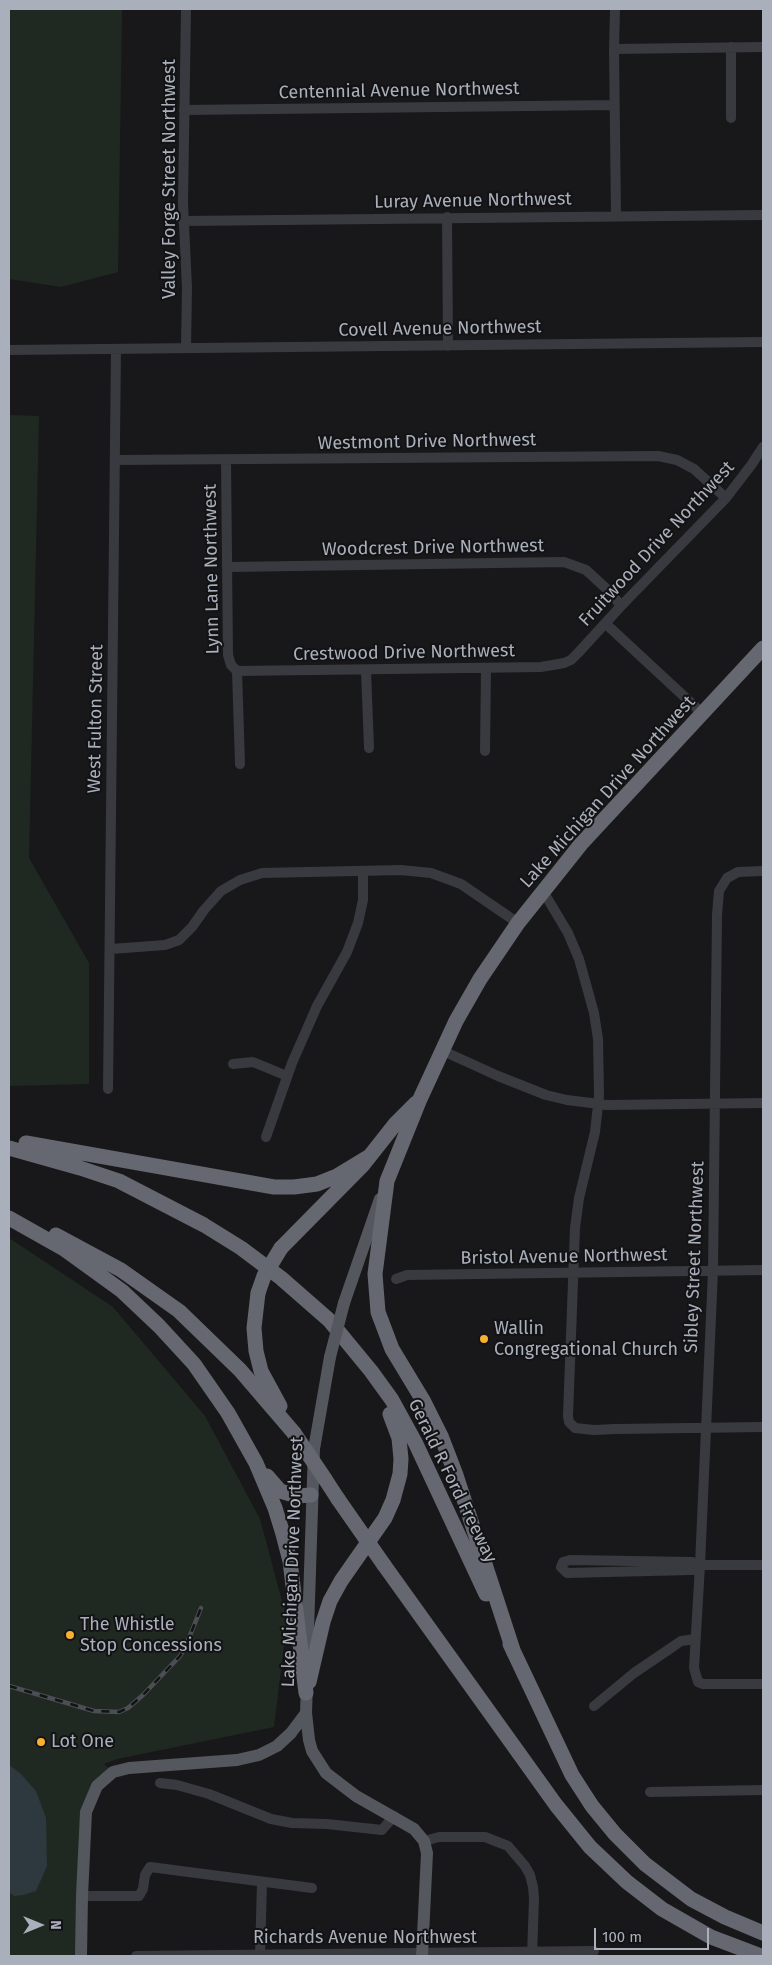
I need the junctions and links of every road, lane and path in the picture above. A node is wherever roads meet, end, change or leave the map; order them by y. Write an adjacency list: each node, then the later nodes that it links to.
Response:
1 (186, 9): 7 (street, Valley Forge Street Northwest)
2 (615, 9): 5 (street)
3 (731, 47): 4 (street); 5 (street); 8 (street)
4 (763, 47)
5 (614, 49): 6 (street)
6 (614, 104): 7 (street, Centennial Avenue Northwest); 9 (street)
7 (184, 110): 12 (street, Valley Forge Street Northwest)
8 (731, 118)
9 (616, 216): 10 (street, Luray Avenue Northwest); 11 (street, Luray Avenue Northwest)
10 (763, 216)
11 (447, 217): 12 (street, Luray Avenue Northwest); 14 (street)
12 (183, 221): 15 (street, Valley Forge Street Northwest)
13 (763, 342): 14 (street, Covell Avenue Northwest)
14 (448, 346): 15 (street, Covell Avenue Northwest)
15 (186, 348): 16 (street, Covell Avenue Northwest)
16 (116, 349): 17 (street, Covell Avenue Northwest); 19 (street, West Fulton Street)
17 (9, 350)
18 (763, 447): 21 (street, Fruitwood Drive Northwest)
19 (115, 460): 20 (street, Westmont Drive Northwest); 38 (street, West Fulton Street)
20 (226, 461): 21 (street, Westmont Drive Northwest); 22 (street, Lynn Lane Northwest)
21 (726, 498): 23 (street, Fruitwood Drive Northwest)
22 (228, 567): 23 (street, Woodcrest Drive Northwest); 29 (street, Lynn Lane Northwest)
23 (621, 606): 24 (street, Fruitwood Drive Northwest)
24 (606, 624): 26 (street, Fruitwood Drive Northwest); 30 (street)
25 (763, 648): 30 (highway, Lake Michigan Drive Northwest)
26 (571, 660): 27 (street, Crestwood Drive Northwest)
27 (486, 668): 28 (street, Crestwood Drive Northwest); 32 (street)
28 (366, 670): 29 (street, Crestwood Drive Northwest); 31 (street)
29 (237, 671): 33 (street, Lynn Lane Northwest)
30 (702, 713): 36 (highway, Lake Michigan Drive Northwest)
31 (369, 748)
32 (486, 751)
33 (240, 764)
34 (763, 870): 45 (street, Sibley Street Northwest)
35 (363, 871): 37 (street); 38 (street); 41 (street)
36 (543, 891): 37 (highway, Lake Michigan Drive Northwest); 46 (street)
37 (518, 923): 39 (highway, Lake Michigan Drive Northwest)
38 (111, 949): 42 (street, West Fulton Street)
39 (441, 1050): 43 (highway, Lake Michigan Drive Northwest); 46 (street)
40 (233, 1064): 41 (street)
41 (288, 1076): 47 (street)
42 (108, 1089)
43 (420, 1099): 50 (highway); 51 (highway, Lake Michigan Drive Northwest)
44 (763, 1103): 45 (street)
45 (716, 1104): 46 (street); 54 (street, Sibley Street Northwest)
46 (597, 1105): 55 (street)
47 (266, 1137)
48 (9, 1140): 50 (highway)
49 (9, 1148): 57 (highway, Gerald R Ford Freeway)
50 (370, 1156): 60 (highway, bridge)
51 (387, 1181): 62 (main road, Lake Michigan Drive Northwest, bridge); 67 (highway)
52 (9, 1217): 60 (highway); 61 (highway)
53 (763, 1270): 54 (street, Bristol Avenue Northwest)
54 (713, 1271): 55 (street, Bristol Avenue Northwest); 59 (street, Sibley Street Northwest)
55 (573, 1272): 56 (street, Bristol Avenue Northwest); 59 (street)
56 (396, 1279)
57 (352, 1348): 67 (highway, Gerald R Ford Freeway); 69 (highway)
58 (763, 1427): 59 (street)
59 (705, 1428): 63 (street, Sibley Street Northwest)
60 (293, 1431): 87 (highway, bridge)
61 (256, 1463): 62 (highway); 69 (highway)
62 (312, 1495): 69 (main road, Lake Michigan Drive Northwest)
63 (700, 1565): 64 (street); 65 (street); 66 (street, Sibley Street Northwest)
64 (763, 1565)
65 (561, 1567)
66 (694, 1639): 68 (street, Sibley Street Northwest); 70 (street)
67 (514, 1653): 80 (highway, Gerald R Ford Freeway)
68 (763, 1684)
69 (306, 1693): 71 (main road, Lake Michigan Drive Northwest)
70 (594, 1706)
71 (306, 1713): 75 (main road, Lake Michigan Drive Northwest); 79 (main road)
72 (160, 1782): 75 (street)
73 (763, 1790): 74 (street)
74 (650, 1792)
75 (394, 1816): 76 (main road, Lake Michigan Drive Northwest)
76 (424, 1841): 82 (street); 84 (main road)
77 (262, 1882): 78 (street); 79 (street); 83 (street)
78 (312, 1888)
79 (82, 1896): 85 (main road)
80 (763, 1933)
81 (594, 1951): 82 (street, Richards Avenue Northwest)
82 (532, 1954): 84 (street, Richards Avenue Northwest)
83 (260, 1955): 84 (street, Richards Avenue Northwest); 86 (street, Richards Avenue Northwest)
84 (422, 1955)
85 (81, 1956)
86 (136, 1956)
87 (761, 1956)

